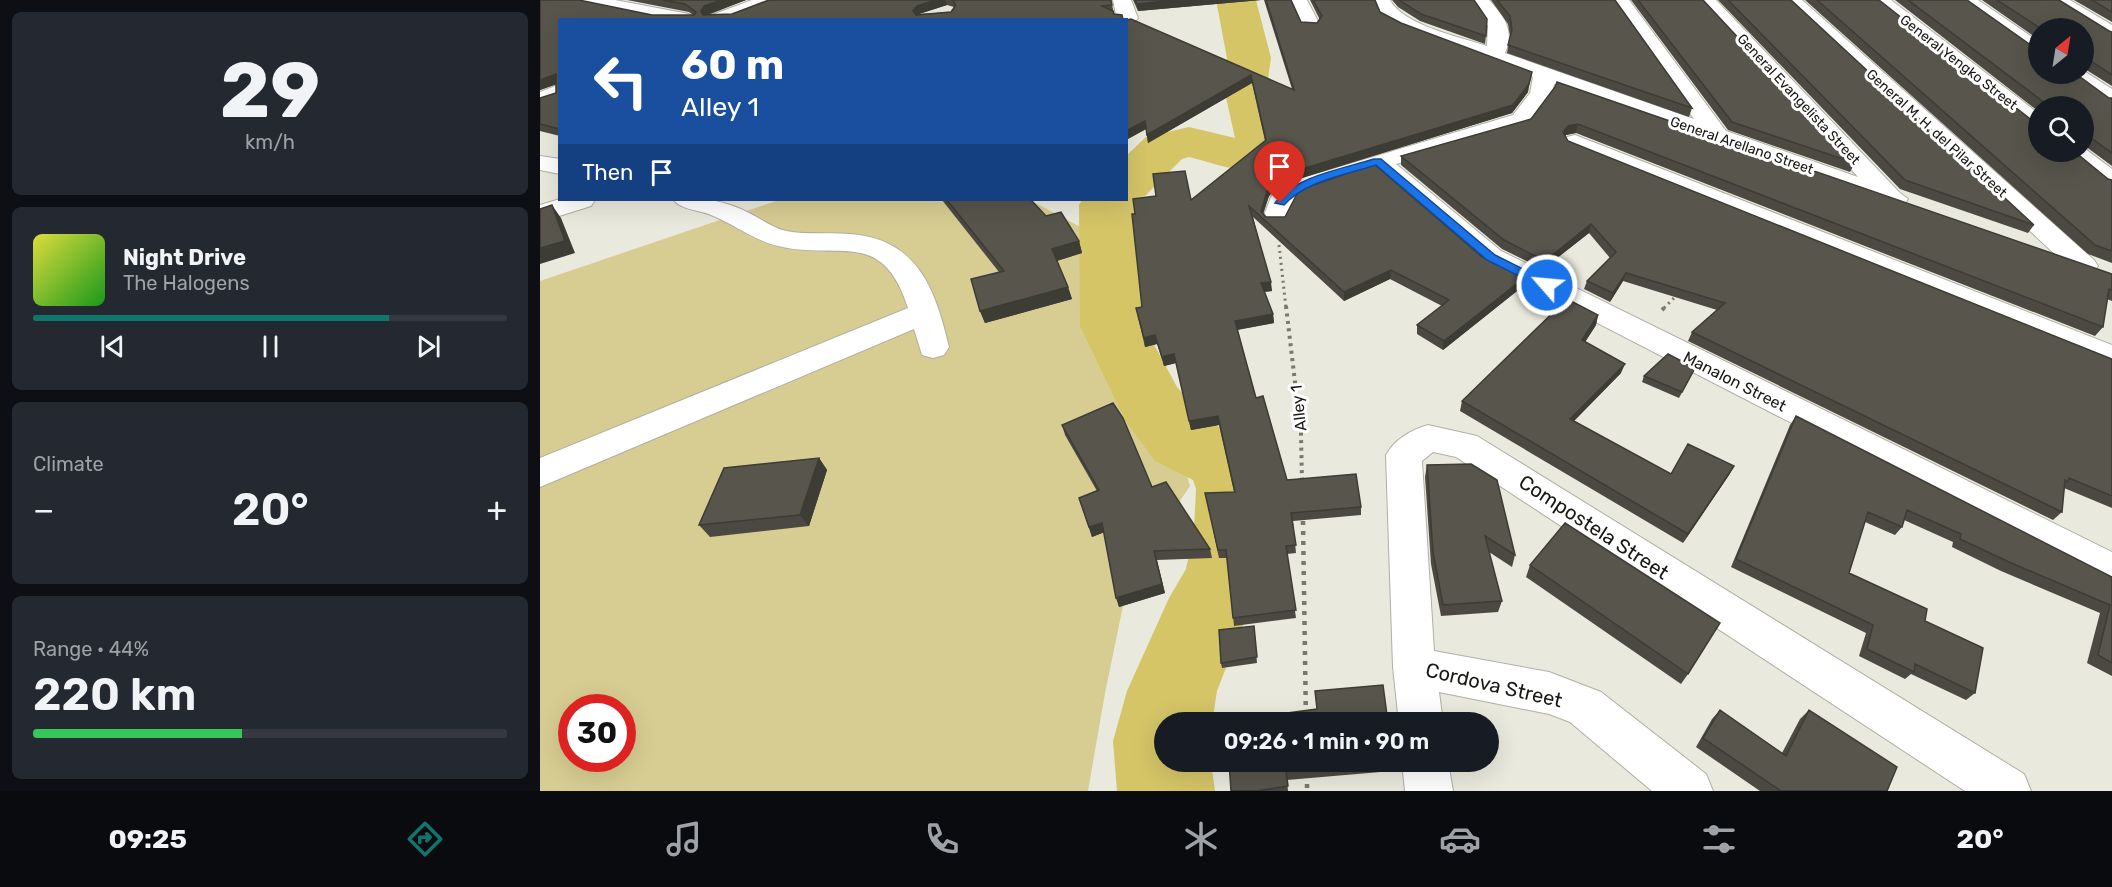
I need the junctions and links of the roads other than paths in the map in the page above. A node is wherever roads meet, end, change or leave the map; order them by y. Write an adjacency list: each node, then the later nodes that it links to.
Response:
1 (585, 0): 13 (street)
2 (769, 0): 14 (street)
3 (1122, 0): 15 (street)
4 (1298, 0): 16 (street)
5 (1381, 0): 19 (street, General Arellano Street)
6 (1479, 0): 19 (street)
7 (1619, 0): 26 (street)
8 (1705, 0): 35 (street, General Evangelista Street)
9 (1791, 0): 39 (street, General M. H. del Pilar Street)
10 (1879, 0): 25 (street, General Yengko Street)
11 (1965, 0): 18 (street)
12 (2056, 0): 17 (street)
13 (679, 18)
14 (721, 18)
15 (1128, 18)
16 (1310, 25)
17 (2112, 33)
18 (2028, 43)
19 (1493, 56): 20 (street, General Arellano Street)
20 (1544, 76): 26 (street, General Arellano Street); 28 (street)
21 (2089, 84): 23 (street)
22 (558, 92): 24 (street)
23 (2112, 99)
24 (540, 100)
25 (2028, 116)
26 (1718, 136): 35 (street, General Arellano Street)
27 (1575, 142): 43 (street)
28 (1378, 161): 37 (street); 45 (street, Manalon Street)
29 (2087, 162): 32 (street)
30 (540, 163): 31 (street)
31 (558, 167)
32 (2112, 181)
33 (579, 201): 36 (street)
34 (690, 201): 41 (street)
35 (1903, 202)
36 (540, 214)
37 (1276, 218)
38 (2027, 246): 39 (street)
39 (2084, 266): 40 (street)
40 (2112, 275)
41 (926, 313): 42 (street); 44 (street)
42 (933, 347)
43 (2112, 357)
44 (540, 473)
45 (2112, 572)
46 (1414, 667): 47 (street, Compostela Street); 50 (street, Cordova Street); 51 (street, Compostela Street)
47 (1419, 712)
48 (1426, 772): 49 (street)
49 (1429, 791)
50 (1689, 791)
51 (2007, 791)

